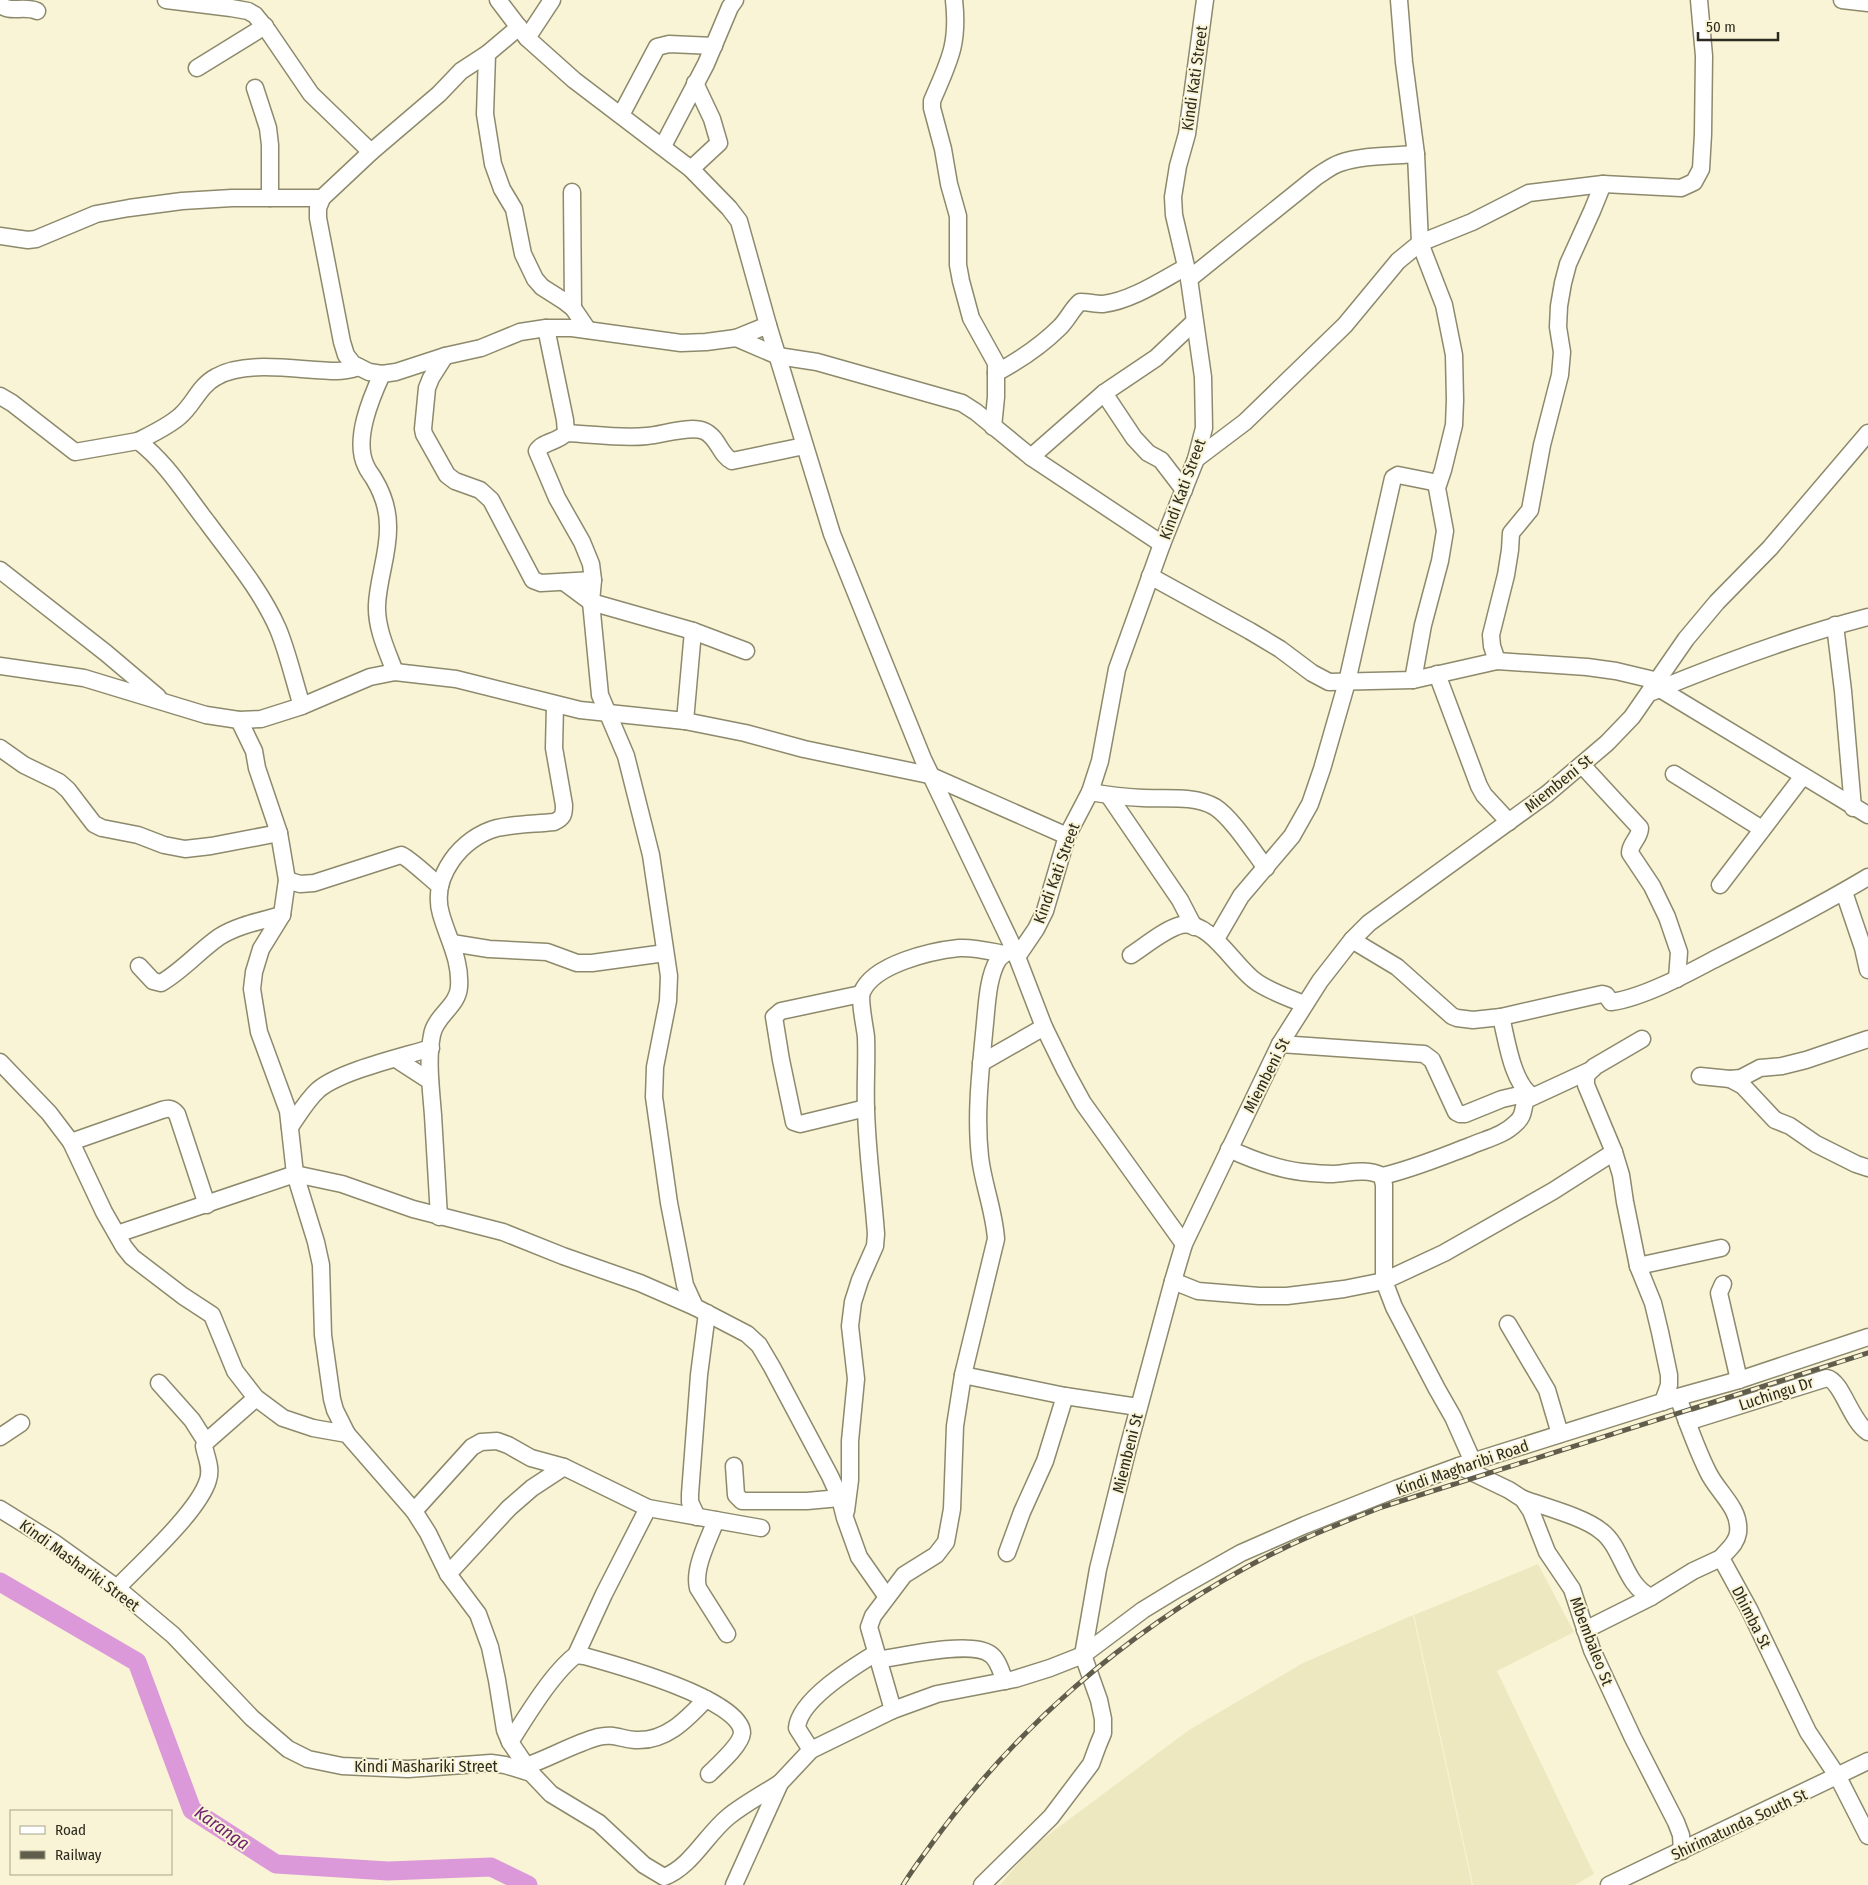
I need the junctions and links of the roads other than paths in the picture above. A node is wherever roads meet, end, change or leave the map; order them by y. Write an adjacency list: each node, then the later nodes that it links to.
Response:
1 (166, 0): 13 (street)
2 (498, 0): 14 (street)
3 (552, 0): 14 (street)
4 (735, 0): 15 (street)
5 (954, 0): 41 (street)
6 (1205, 0): 31 (street, Kindi Kati Street)
7 (1399, 0): 23 (street)
8 (1699, 0): 25 (street)
9 (1842, 0): 10 (street)
10 (1868, 3)
11 (0, 4): 12 (street)
12 (37, 11)
13 (264, 26): 17 (street); 22 (street)
14 (523, 33): 16 (street); 20 (street)
15 (714, 46): 18 (street); 20 (street)
16 (487, 54): 22 (street); 32 (street)
17 (198, 68)
18 (695, 83): 21 (street); 24 (street)
19 (255, 88): 27 (street)
20 (621, 115): 21 (street)
21 (663, 146): 24 (street)
22 (371, 152): 28 (street)
23 (1416, 154): 30 (street); 31 (street)
24 (691, 169): 34 (street)
25 (1603, 184): 30 (street); 64 (street)
26 (572, 192): 32 (street)
27 (270, 198): 28 (street); 29 (street)
28 (322, 198): 40 (street)
29 (0, 236)
30 (1420, 243): 51 (street); 52 (street)
31 (1187, 273): 33 (street, Kindi Kati Street); 41 (street)
32 (568, 305): 35 (street); 36 (street)
33 (1194, 322): 43 (street); 51 (street, Kindi Kati Street)
34 (768, 325): 37 (street); 39 (street)
35 (551, 327): 36 (street); 38 (street); 46 (street)
36 (588, 330): 37 (street)
37 (736, 338): 39 (street)
38 (445, 356): 42 (street); 58 (street)
39 (778, 356): 45 (street); 49 (street)
40 (359, 367): 42 (street); 48 (street)
41 (996, 373): 45 (street)
42 (382, 374): 66 (street)
43 (1104, 394): 50 (street); 53 (street)
44 (0, 396): 48 (street)
45 (993, 427): 50 (street)
46 (566, 433): 49 (street); 57 (street)
47 (1868, 433): 70 (street, Miembeni St)
48 (138, 441): 73 (street)
49 (804, 446): 80 (street)
50 (1031, 457): 54 (street)
51 (1196, 460): 53 (street, Kindi Kati Street)
52 (1438, 483): 68 (street); 69 (street)
53 (1184, 490): 54 (street, Kindi Kati Street)
54 (1162, 544): 56 (street, Kindi Kati Street)
55 (0, 570): 71 (street)
56 (1150, 576): 69 (street); 82 (street, Kindi Kati Street)
57 (592, 580): 58 (street); 59 (street)
58 (564, 582): 59 (street)
59 (591, 602): 62 (street); 74 (street)
60 (1868, 617): 61 (street)
61 (1835, 626): 70 (street); 84 (street)
62 (693, 631): 63 (street); 76 (street)
63 (746, 651)
64 (1497, 661): 67 (street); 70 (street)
65 (0, 666): 71 (street)
66 (395, 672): 72 (street); 73 (street)
67 (1437, 674): 68 (street); 85 (street)
68 (1413, 680): 69 (street)
69 (1347, 682): 89 (street)
70 (1656, 688): 78 (street, Miembeni St); 81 (street)
71 (164, 701): 75 (street)
72 (555, 705): 74 (street); 93 (street)
73 (302, 706): 75 (street)
74 (606, 714): 76 (street); 100 (street)
75 (239, 720): 87 (street)
76 (685, 721): 80 (street)
77 (0, 748): 87 (street)
78 (1582, 765): 85 (street, Miembeni St); 105 (street)
79 (1674, 774): 86 (street)
80 (930, 775): 88 (street); 101 (street)
81 (1802, 776): 84 (street); 86 (street)
82 (1090, 792): 83 (street); 88 (street, Kindi Kati Street)
83 (1108, 796): 89 (street); 96 (street)
84 (1861, 812)
85 (1509, 822): 98 (street, Miembeni St)
86 (1762, 829): 92 (street)
87 (279, 832): 91 (street)
88 (1067, 836): 101 (street, Kindi Kati Street)
89 (1266, 868): 97 (street)
90 (1868, 877): 94 (street)
91 (287, 880): 93 (street); 95 (street)
92 (1720, 885)
93 (440, 886): 99 (street)
94 (1844, 892): 104 (street); 105 (street)
95 (282, 916): 103 (street); 123 (street)
96 (1194, 926): 97 (street); 102 (street)
97 (1216, 939): 107 (street)
98 (1352, 940): 107 (street, Miembeni St); 108 (street)
99 (452, 943): 100 (street); 113 (street)
100 (665, 953): 139 (street)
101 (1011, 953): 106 (street); 109 (street); 116 (street, Kindi Kati Street)
102 (1131, 955)
103 (139, 966)
104 (1868, 970)
105 (1677, 979): 108 (street)
106 (861, 994): 122 (street); 122 (street)
107 (1304, 1004): 112 (street, Miembeni St)
108 (1501, 1017): 121 (street)
109 (1044, 1027): 116 (street); 133 (street)
110 (1642, 1039): 117 (street)
111 (1868, 1039): 119 (street)
112 (1280, 1044): 121 (street); 125 (street, Miembeni St)
113 (430, 1048): 114 (street); 120 (street)
114 (396, 1059): 120 (street); 123 (street)
115 (0, 1062): 124 (street)
116 (981, 1063): 142 (street, Kindi Kati Street)
117 (1592, 1069): 121 (street); 126 (street)
118 (1700, 1076): 119 (street)
119 (1730, 1079): 127 (street)
120 (430, 1081): 131 (street)
121 (1530, 1095): 129 (street)
122 (866, 1108): 165 (street)
123 (290, 1127): 128 (street)
124 (71, 1142): 130 (street); 132 (street)
125 (1229, 1149): 129 (street); 133 (street, Miembeni St)
126 (1614, 1152): 135 (street); 137 (street)
127 (1868, 1168)
128 (296, 1174): 130 (street); 131 (street); 152 (street)
129 (1382, 1176): 137 (street)
130 (207, 1205): 132 (street)
131 (439, 1216): 139 (street)
132 (117, 1234): 146 (street)
133 (1184, 1244): 136 (street, Miembeni St)
134 (1720, 1248): 135 (street)
135 (1638, 1266): 147 (street)
136 (1172, 1281): 137 (street); 148 (street, Miembeni St)
137 (1384, 1281): 156 (street)
138 (1723, 1284): 143 (street)
139 (701, 1310): 159 (street); 164 (street)
140 (1508, 1324): 153 (street)
141 (1868, 1337): 143 (street, Kindi Magharibi Road)
142 (964, 1375): 145 (street); 172 (street, Kindi Kati Street)
143 (1739, 1380): 147 (street, Kindi Magharibi Road)
144 (159, 1383): 155 (street)
145 (1065, 1396): 148 (street); 168 (street)
146 (256, 1398): 152 (street); 155 (street)
147 (1671, 1399): 149 (street); 153 (street, Kindi Magharibi Road)
148 (1138, 1407): 177 (street, Miembeni St)
149 (1687, 1422): 151 (street, Luchingu Dr); 169 (street)
150 (22, 1423): 154 (street)
151 (1868, 1432)
152 (347, 1434): 163 (street)
153 (1560, 1434): 156 (street, Kindi Magharibi Road)
154 (0, 1438)
155 (206, 1442): 171 (street)
156 (1466, 1464): 160 (street); 177 (street, Kindi Magharibi Road)
157 (734, 1466): 159 (street)
158 (564, 1467): 161 (street); 163 (street); 170 (street)
159 (840, 1498): 165 (street)
160 (1523, 1499): 173 (street); 174 (street, Mbembaleo St)
161 (648, 1508): 164 (street); 176 (street)
162 (0, 1509): 171 (street, Kindi Mashariki Street)
163 (414, 1511): 170 (street)
164 (697, 1517): 166 (street)
165 (845, 1518): 172 (street)
166 (716, 1520): 167 (street); 175 (street)
167 (760, 1528)
168 (1007, 1553)
169 (1721, 1558): 173 (street); 187 (street, Dhimba St)
170 (448, 1574): 182 (street)
171 (117, 1588): 185 (street, Kindi Mashariki Street)
172 (887, 1597): 178 (street, Kindi Kati Street)
173 (1651, 1597): 174 (street)
174 (1585, 1630): 190 (street, Mbembaleo St)
175 (727, 1634)
176 (576, 1655): 180 (street); 182 (street)
177 (1083, 1655): 179 (street, Kindi Magharibi Road); 193 (street, Miembeni St)
178 (877, 1656): 179 (street); 181 (street, Kindi Kati Street); 183 (street)
179 (1005, 1681): 181 (street, Kindi Magharibi Road)
180 (706, 1699): 185 (street); 186 (street)
181 (893, 1710): 183 (street, Kindi Magharibi Road)
182 (510, 1742): 185 (street)
183 (811, 1750): 188 (street)
184 (1868, 1761): 187 (street, Shirimatunda South St)
185 (528, 1769): 191 (street)
186 (709, 1774)
187 (1838, 1777): 189 (street, Dhimba St); 190 (street, Shirimatunda South St)
188 (780, 1783): 191 (street); 192 (street)
189 (1868, 1836)
190 (1682, 1851): 194 (street, Shirimatunda South St)
191 (669, 1881)
192 (734, 1885)
193 (982, 1885)
194 (1609, 1885)

